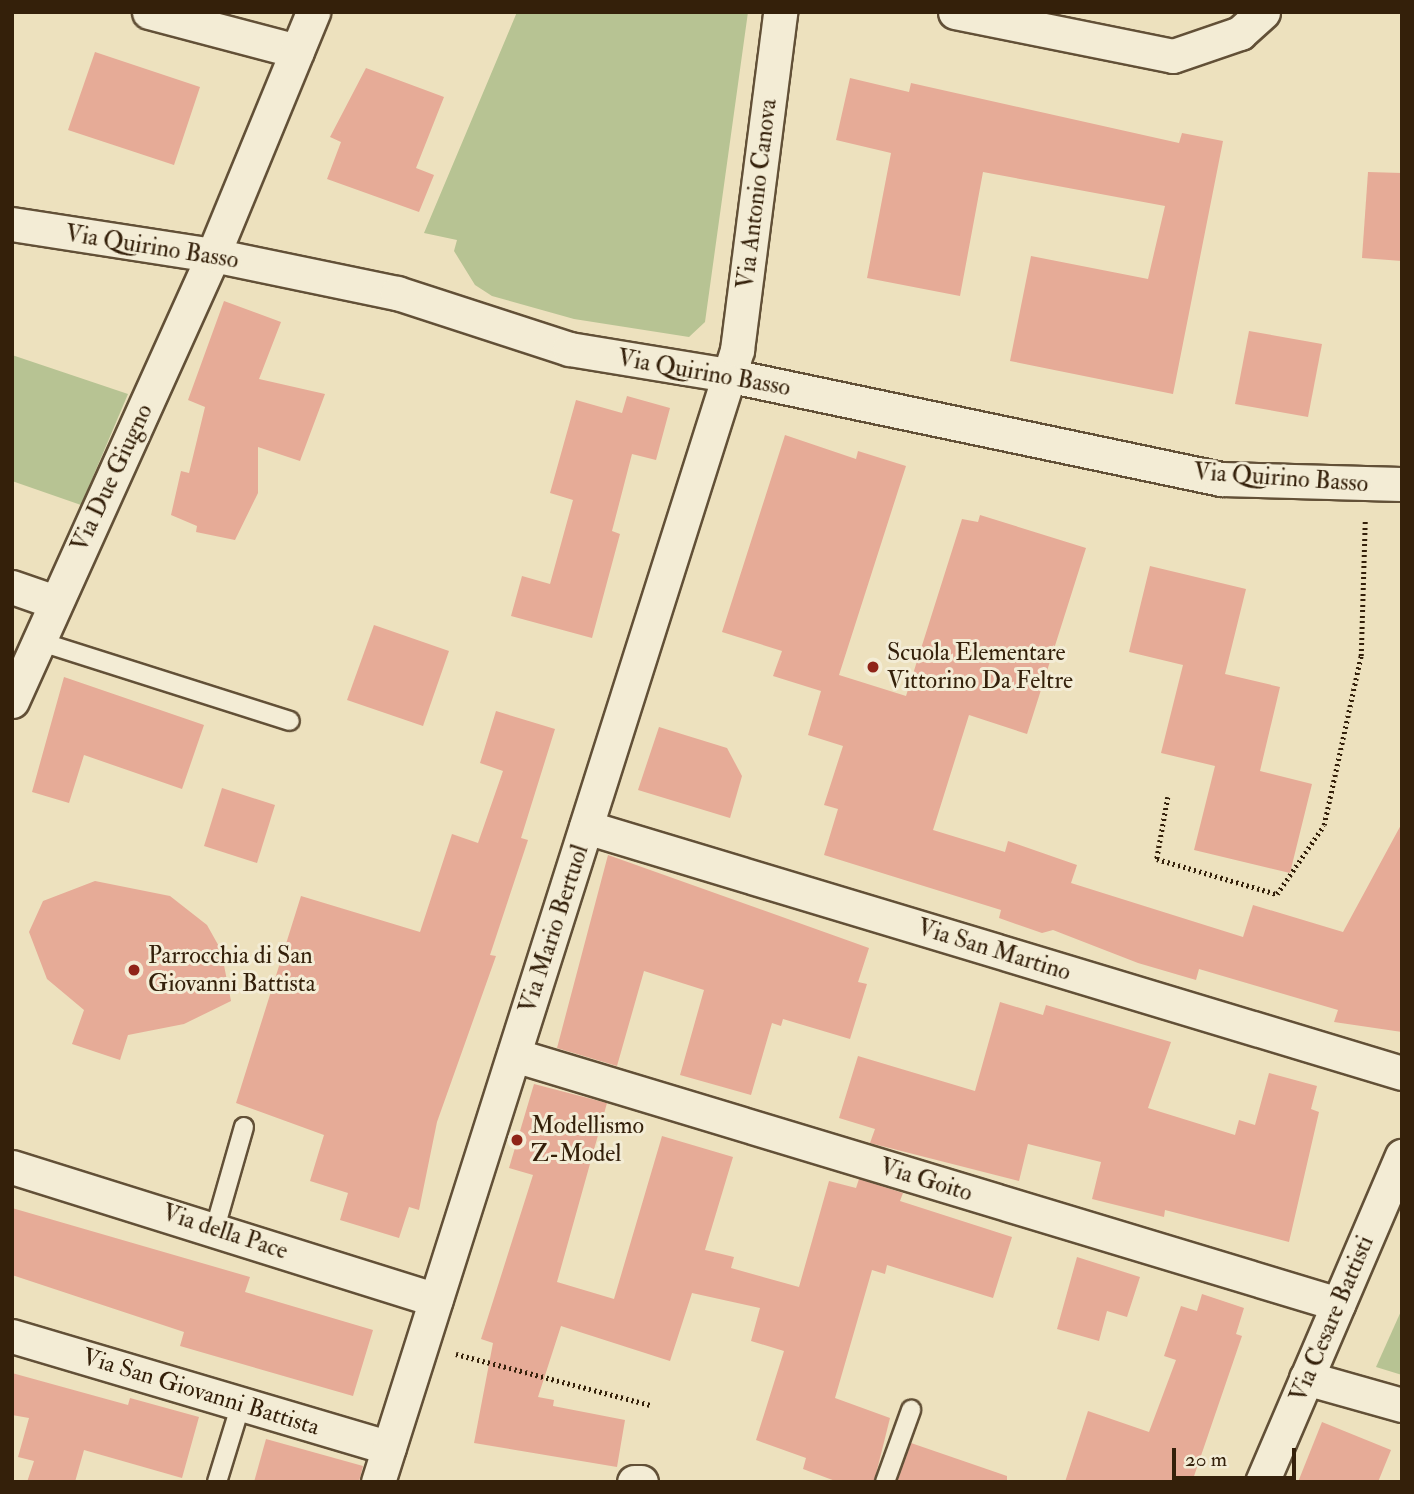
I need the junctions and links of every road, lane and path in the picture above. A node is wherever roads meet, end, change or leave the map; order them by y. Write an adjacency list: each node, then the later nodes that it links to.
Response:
1 (149, 12): 7 (street)
2 (313, 12): 7 (street, Via Due Giugno)
3 (780, 12): 10 (street, Via Antonio Canova)
4 (955, 12): 6 (street)
5 (1263, 12): 6 (street)
6 (1056, 22)
7 (297, 51): 9 (street, Via Due Giugno)
8 (12, 224): 9 (street, Via Quirino Basso)
9 (213, 255): 10 (street, Via Quirino Basso); 14 (street, Via Due Giugno)
10 (727, 375): 12 (street, Via Quirino Basso); 19 (street, Via Mario Bertuol)
11 (1402, 484): 12 (street, Via Quirino Basso)
12 (1368, 485): 18 (path)
13 (12, 587): 14 (street)
14 (55, 602): 15 (street, Via Due Giugno)
15 (38, 641): 16 (street, Via Due Giugno); 17 (lane)
16 (12, 701)
17 (290, 721)
18 (1168, 797)
19 (586, 827): 20 (street, Via Mario Bertuol); 21 (street, Via San Martino)
20 (514, 1055): 26 (street, Via Mario Bertuol); 27 (street, Via Goito)
21 (1402, 1073)
22 (244, 1127): 25 (lane)
23 (1402, 1156): 27 (street, Via Cesare Battisti)
24 (12, 1167): 25 (street, Via della Pace)
25 (215, 1228): 26 (street, Via della Pace)
26 (436, 1300): 29 (street, Via Mario Bertuol)
27 (1338, 1304): 30 (street, Via Cesare Battisti)
28 (12, 1336): 31 (street, Via San Giovanni Battista)
29 (422, 1345): 32 (path); 35 (street, Via Mario Bertuol)
30 (1306, 1378): 33 (street); 41 (street, Via Cesare Battisti)
31 (241, 1404): 35 (street, Via San Giovanni Battista); 36 (lane)
32 (651, 1405)
33 (1402, 1405)
34 (911, 1410): 40 (lane)
35 (389, 1448): 37 (street, Via Mario Bertuol)
36 (218, 1482)
37 (378, 1482)
38 (634, 1482): 39 (street)
39 (641, 1482)
40 (885, 1482)
41 (1262, 1482)

